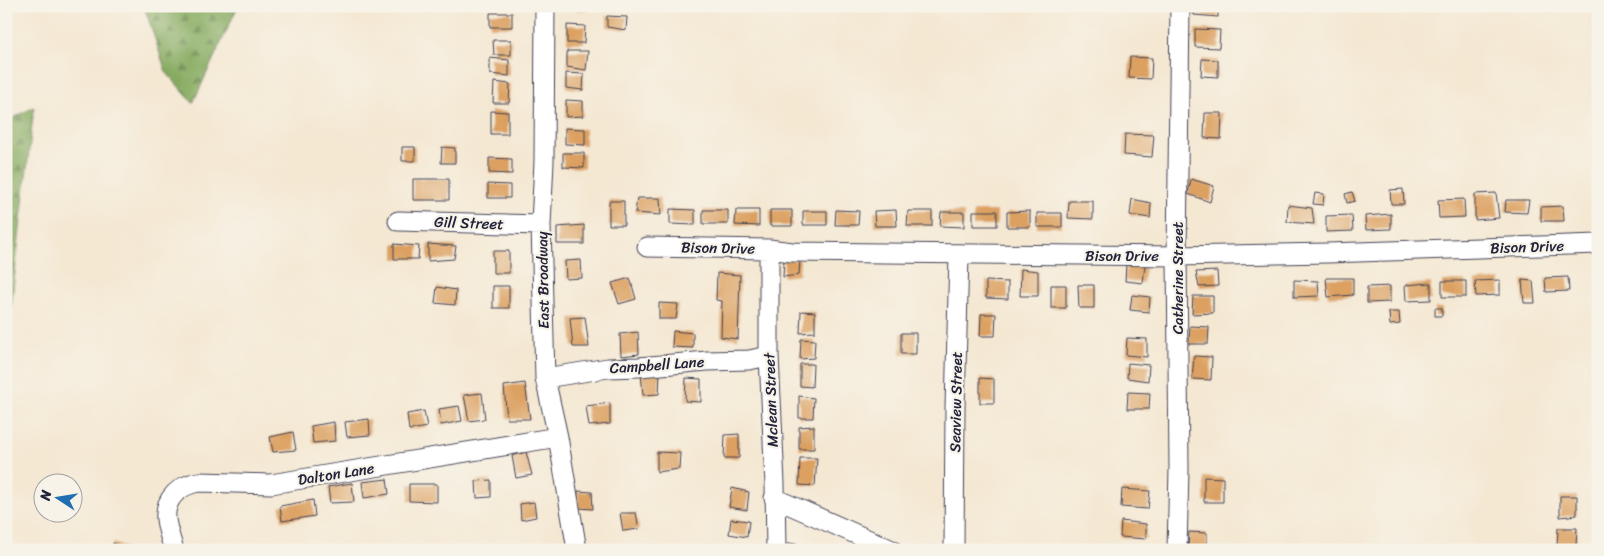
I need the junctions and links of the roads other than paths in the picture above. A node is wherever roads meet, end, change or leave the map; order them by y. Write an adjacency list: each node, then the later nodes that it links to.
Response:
1 (545, 6): 4 (street, East Broadway)
2 (1180, 6): 9 (street, Catherine Street)
3 (398, 221): 4 (street, Gill Street)
4 (541, 225): 11 (street, East Broadway)
5 (1598, 244): 9 (street, Bison Drive)
6 (647, 247): 7 (street, Bison Drive)
7 (770, 250): 8 (street, Bison Drive); 10 (street, Mclean Street)
8 (959, 254): 9 (street, Bison Drive); 18 (street, Seaview Street)
9 (1177, 256): 19 (street, Catherine Street)
10 (769, 356): 11 (street, Campbell Lane); 13 (street, Mclean Street)
11 (545, 378): 12 (street, East Broadway)
12 (558, 437): 14 (street, Dalton Lane); 15 (street, East Broadway)
13 (774, 498): 16 (street, Mclean Street); 17 (street)
14 (174, 550)
15 (577, 550)
16 (776, 550)
17 (892, 550)
18 (954, 550)
19 (1177, 550)

